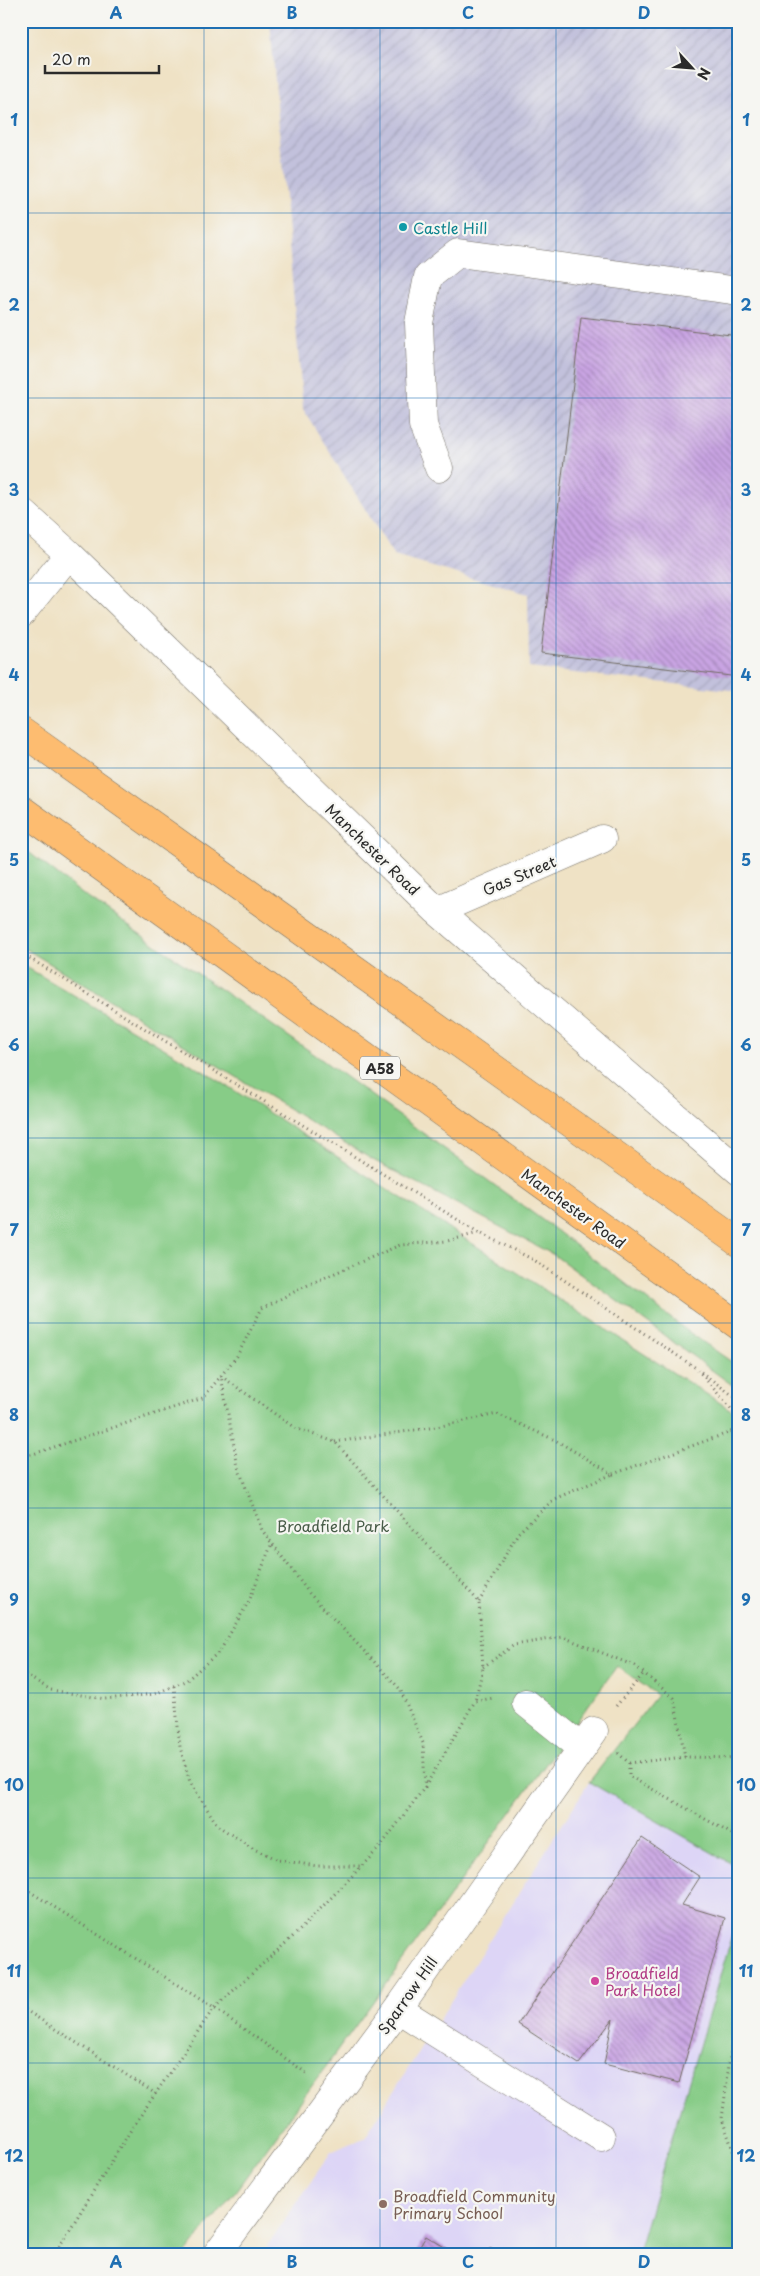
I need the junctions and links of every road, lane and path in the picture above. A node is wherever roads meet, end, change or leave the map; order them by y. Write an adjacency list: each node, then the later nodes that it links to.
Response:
1 (739, 291): 2 (street)
2 (439, 468)
3 (21, 511): 4 (street, Manchester Road)
4 (69, 554): 5 (street); 9 (street, Manchester Road)
5 (21, 614)
6 (21, 731): 13 (highway)
7 (21, 809): 14 (highway, Manchester Road / A58)
8 (602, 839): 9 (street, Gas Street)
9 (437, 911): 11 (street, Manchester Road)
10 (21, 952): 12 (path)
11 (739, 1171)
12 (478, 1232): 15 (path); 16 (path)
13 (739, 1243)
14 (739, 1326)
15 (696, 1368): 17 (path); 18 (path)
16 (220, 1376): 20 (path); 21 (path); 23 (path)
17 (739, 1400)
18 (739, 1418)
19 (739, 1429): 22 (path)
20 (335, 1442): 22 (path); 24 (path)
21 (21, 1458)
22 (613, 1474): 24 (path)
23 (272, 1543): 28 (path); 35 (path)
24 (479, 1602): 25 (path)
25 (483, 1668): 27 (path); 29 (path)
26 (21, 1672): 28 (path)
27 (644, 1673): 31 (path); 32 (path)
28 (174, 1686): 37 (path)
29 (476, 1701): 30 (path); 35 (path)
30 (526, 1703): 31 (street)
31 (588, 1740): 34 (path); 42 (street, Sparrow Hill)
32 (685, 1757): 33 (path); 34 (path)
33 (739, 1758)
34 (629, 1762): 36 (path)
35 (424, 1787): 37 (path)
36 (739, 1838)
37 (361, 1866): 41 (path)
38 (21, 1886): 41 (path)
39 (739, 1988): 46 (path)
40 (21, 2007): 43 (path)
41 (214, 2008): 43 (path); 44 (path)
42 (398, 2009): 44 (street, Sparrow Hill); 45 (street)
43 (156, 2094): 48 (path)
44 (336, 2094): 49 (street, Sparrow Hill)
45 (601, 2137)
46 (739, 2167)
47 (661, 2249): 50 (path)
48 (54, 2255)
49 (216, 2255)
50 (669, 2255)

